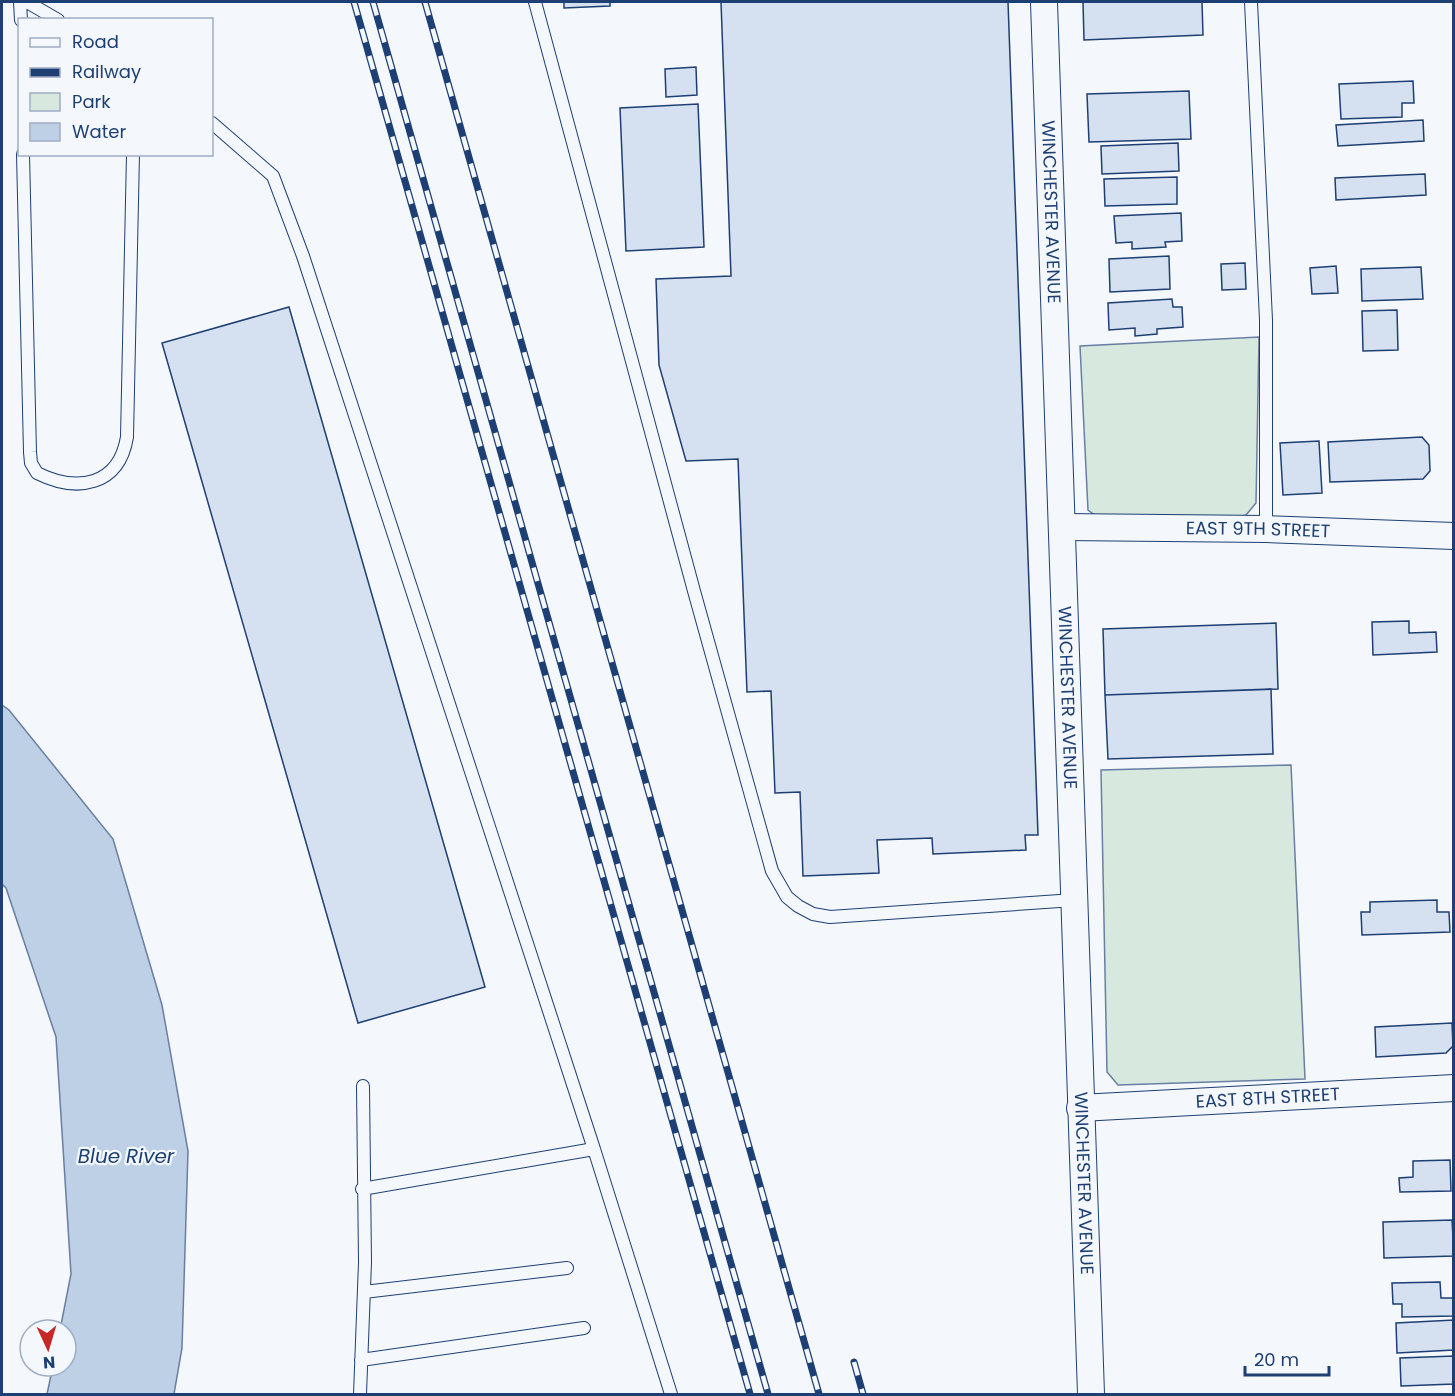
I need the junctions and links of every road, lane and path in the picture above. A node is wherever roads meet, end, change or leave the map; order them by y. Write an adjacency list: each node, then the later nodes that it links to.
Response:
1 (20, 2): 6 (lane)
2 (27, 2): 7 (lane)
3 (535, 2): 14 (lane)
4 (1044, 2): 11 (street, WINCHESTER AVENUE)
5 (1251, 2): 12 (lane)
6 (21, 18)
7 (55, 18)
8 (213, 124): 18 (lane)
9 (23, 156): 10 (lane)
10 (133, 156)
11 (1063, 527): 12 (street, EAST 9TH STREET); 14 (street, WINCHESTER AVENUE)
12 (1266, 529): 13 (street, EAST 9TH STREET)
13 (1454, 536)
14 (1074, 900): 17 (street, WINCHESTER AVENUE)
15 (363, 1086): 19 (lane)
16 (1454, 1088): 17 (street, EAST 8TH STREET)
17 (1080, 1108): 26 (street, WINCHESTER AVENUE)
18 (594, 1149): 19 (lane); 25 (lane)
19 (362, 1189): 21 (lane)
20 (567, 1268): 21 (lane)
21 (364, 1292): 23 (lane)
22 (584, 1328): 23 (lane)
23 (361, 1360): 24 (lane)
24 (360, 1395)
25 (671, 1395)
26 (1091, 1395)

